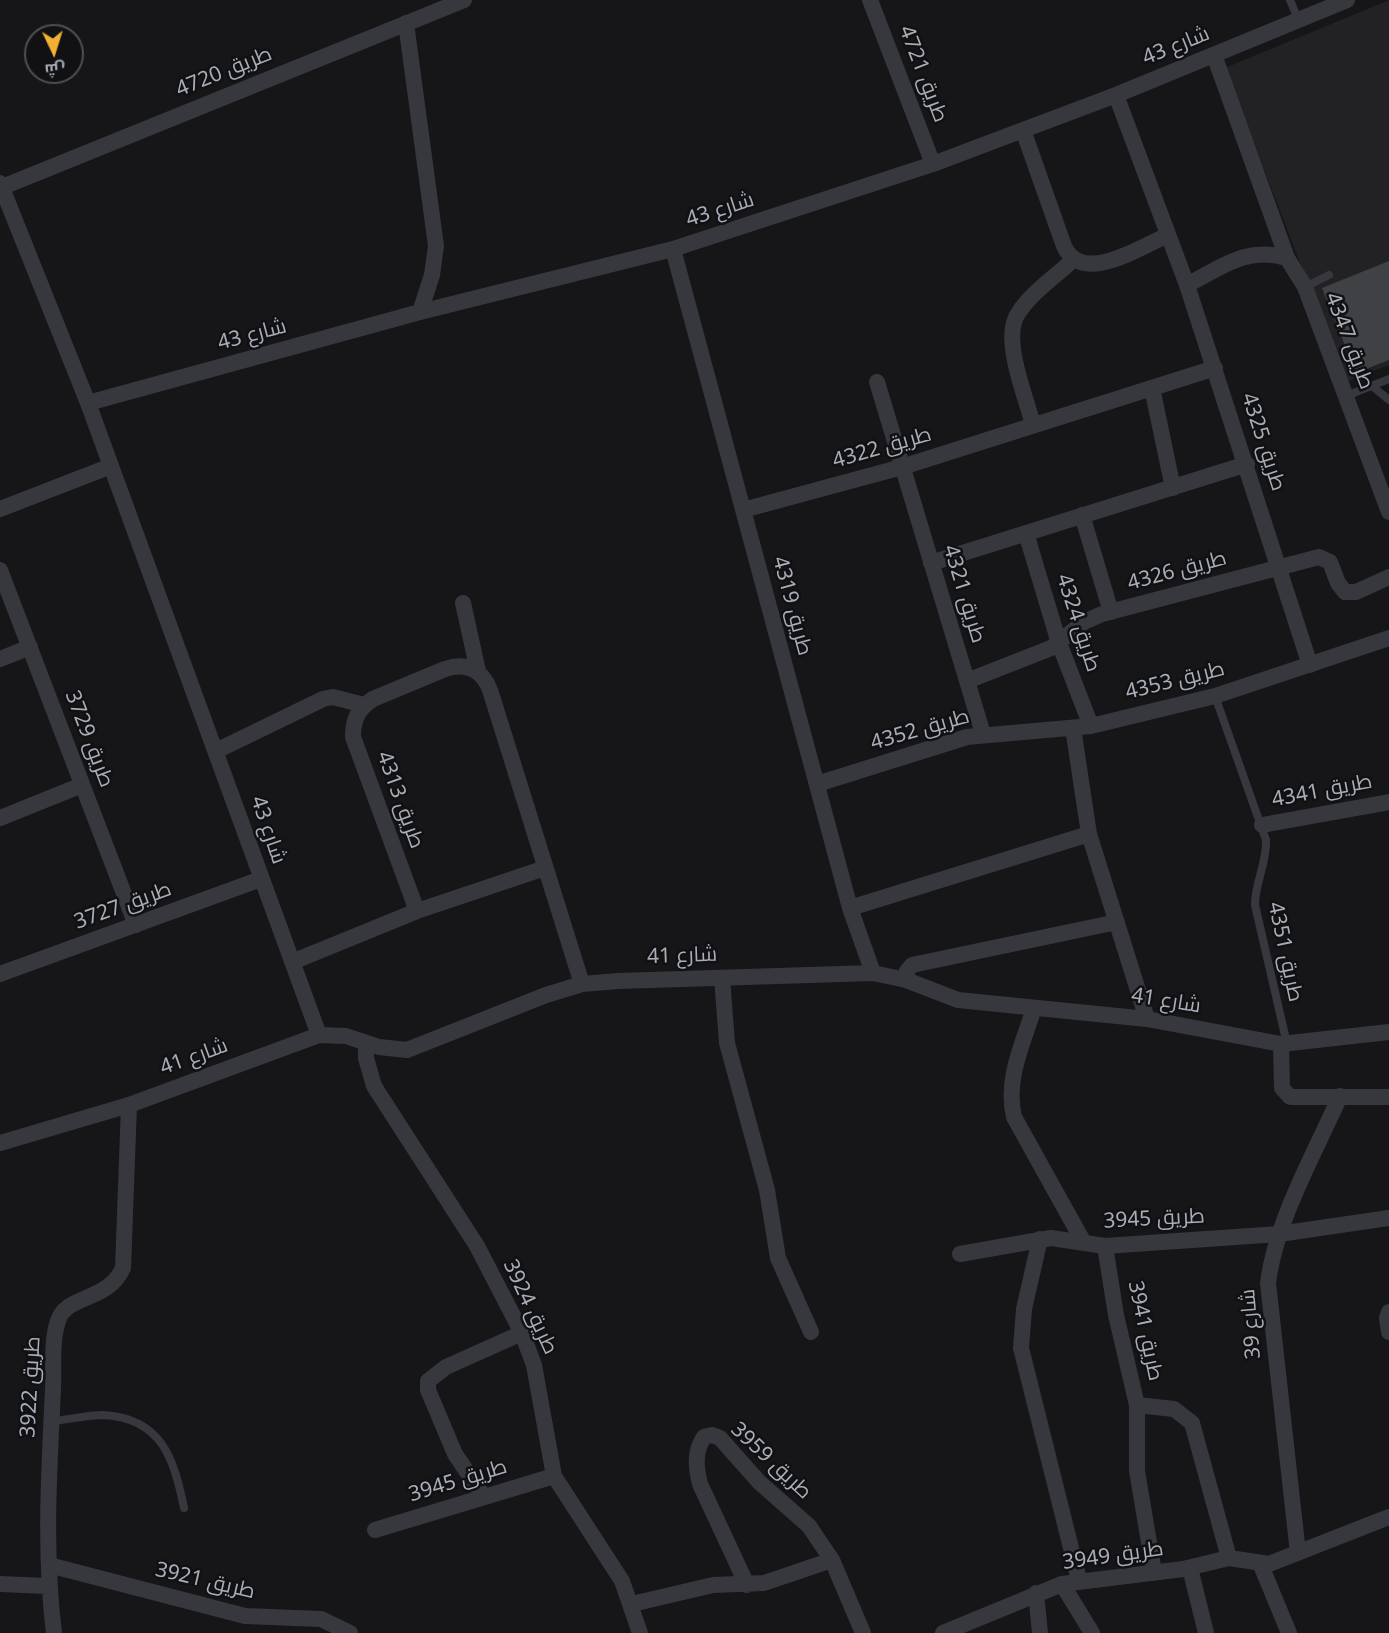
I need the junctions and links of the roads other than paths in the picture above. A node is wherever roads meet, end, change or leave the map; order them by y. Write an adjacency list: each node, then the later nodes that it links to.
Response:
1 (464, 0): 5 (street, طريق 4720)
2 (870, 0): 11 (street, طريق 4721)
3 (1290, 0): 6 (lane)
4 (1347, 0): 6 (street, شارع 43)
5 (436, 5): 7 (street, طريق 4720)
6 (1298, 20): 8 (street, شارع 43)
7 (406, 23): 12 (street, طريق 4720); 20 (street)
8 (1214, 55): 9 (street, شارع 43); 15 (street, طريق 4347)
9 (1116, 95): 10 (street, شارع 43); 13 (street, طريق 4325)
10 (1023, 130): 11 (street, شارع 43); 16 (street)
11 (933, 164): 14 (street, شارع 43)
12 (1, 186): 28 (street, شارع 43)
13 (1168, 235): 16 (street); 18 (street, طريق 4325)
14 (674, 249): 20 (street, شارع 43); 35 (street, طريق 4319)
15 (1287, 258): 18 (street); 19 (street, طريق 4347)
16 (1073, 260): 29 (street)
17 (1329, 275): 19 (lane)
18 (1187, 285): 21 (street, طريق 4325)
19 (1305, 287): 26 (street, طريق 4347)
20 (420, 312): 28 (street, شارع 43)
21 (1215, 368): 25 (street, طريق 4322); 30 (street, طريق 4325)
22 (1389, 379): 24 (lane)
23 (877, 382): 32 (street, طريق 4321)
24 (1372, 386): 26 (lane); 27 (lane)
25 (1152, 388): 29 (street, طريق 4322); 33 (street)
26 (1346, 396): 36 (street, طريق 4347)
27 (1389, 400)
28 (88, 403): 31 (street, شارع 43)
29 (1033, 425): 32 (street, طريق 4322)
30 (1247, 464): 33 (street); 40 (street, طريق 4325)
31 (111, 466): 34 (street); 57 (street, شارع 43)
32 (902, 467): 35 (street, طريق 4322); 39 (street, طريق 4321)
33 (1173, 488): 37 (street)
34 (0, 509)
35 (743, 510): 58 (street, طريق 4319)
36 (1389, 512)
37 (1082, 515): 38 (street); 44 (street, طريق 4324)
38 (1026, 533): 39 (street); 46 (street, طريق 4324)
39 (931, 564): 51 (street, طريق 4321)
40 (1279, 568): 42 (street, طريق 4326); 44 (street, طريق 4326); 49 (street, طريق 4325)
41 (0, 570): 47 (street, طريق 3729)
42 (1389, 577)
43 (463, 603): 50 (street)
44 (1111, 612): 46 (street, طريق 4326)
45 (1389, 638): 49 (street, طريق 4353)
46 (1059, 643): 51 (street, طريق 4326); 54 (street, طريق 4324)
47 (30, 647): 48 (street); 59 (street, طريق 3729)
48 (0, 659)
49 (1310, 665): 52 (street, طريق 4353)
50 (478, 671): 53 (street); 64 (street)
51 (967, 681): 56 (street, طريق 4321)
52 (1215, 696): 54 (street, طريق 4353); 62 (lane, طريق 4351)
53 (364, 705): 57 (street); 67 (street, طريق 4313)
54 (1090, 726): 55 (street, طريق 4353)
55 (1073, 728): 56 (street, طريق 4352); 63 (street)
56 (983, 734): 58 (street, طريق 4352)
57 (216, 751): 65 (street, شارع 43)
58 (817, 784): 66 (street, طريق 4319)
59 (82, 785): 61 (street); 69 (street, طريق 3729)
60 (1389, 802): 62 (street, طريق 4341)
61 (0, 818)
62 (1262, 825): 81 (lane, طريق 4351)
63 (1089, 834): 66 (street); 68 (street)
64 (545, 868): 67 (street); 75 (street)
65 (261, 879): 69 (street, طريق 3727); 70 (street, شارع 43)
66 (850, 908): 71 (street, طريق 4319)
67 (417, 911): 70 (street)
68 (1117, 922): 74 (street); 77 (street)
69 (136, 925): 72 (street, طريق 3727)
70 (292, 962): 79 (street, شارع 43)
71 (873, 973): 73 (street, شارع 41); 74 (street, شارع 41)
72 (0, 974)
73 (722, 978): 75 (street, شارع 41); 93 (street)
74 (906, 980): 76 (street, شارع 41)
75 (582, 984): 80 (street, شارع 41)
76 (1034, 1008): 77 (street, شارع 41); 89 (street)
77 (1147, 1019): 81 (street, شارع 41)
78 (1389, 1032): 81 (street, شارع 41)
79 (319, 1035): 80 (street, شارع 41); 84 (street, شارع 41)
80 (366, 1043): 95 (street, طريق 3924)
81 (1284, 1045): 82 (street)
82 (1340, 1096): 83 (street); 87 (street, شارع 39)
83 (1389, 1100)
84 (129, 1105): 85 (street, شارع 41); 97 (street, طريق 3922)
85 (0, 1143)
86 (1389, 1218): 87 (street, طريق 3945)
87 (1279, 1234): 90 (street, طريق 3945); 103 (street, شارع 39)
88 (1040, 1239): 89 (street, طريق 3945); 91 (street, طريق 3945); 110 (street)
89 (1084, 1243): 90 (street, طريق 3945)
90 (1106, 1246): 96 (street, طريق 3941)
91 (960, 1254)
92 (1389, 1312): 94 (street)
93 (811, 1332)
94 (1389, 1332)
95 (522, 1333): 98 (street, طريق 3924); 99 (street)
96 (1137, 1405): 104 (street, طريق 3941); 109 (street)
97 (52, 1422): 100 (lane); 107 (street, طريق 3922)
98 (554, 1476): 99 (street, طريق 3945); 116 (street, طريق 3924)
99 (484, 1497): 102 (street, طريق 3945)
100 (184, 1508)
101 (1389, 1517): 103 (street)
102 (375, 1530)
103 (1298, 1553): 106 (street)
104 (1229, 1558): 106 (street, طريق 3949); 108 (street, طريق 3949)
105 (832, 1560): 113 (street); 113 (street, طريق 3959); 120 (street, طريق 3959)
106 (1260, 1563): 125 (street)
107 (48, 1566): 114 (street, طريق 3922); 118 (street, طريق 3921)
108 (1190, 1568): 109 (street, طريق 3949); 124 (street)
109 (1154, 1572): 110 (street, طريق 3949)
110 (1079, 1580): 112 (street, طريق 3949)
111 (0, 1584): 114 (street)
112 (1062, 1584): 115 (street, طريق 3949); 123 (street)
113 (747, 1585): 116 (street)
114 (48, 1586): 117 (street, طريق 3922)
115 (1036, 1593): 121 (street, طريق 3949); 122 (street)
116 (632, 1604): 119 (street, طريق 3924)
117 (54, 1633)
118 (350, 1633)
119 (640, 1633)
120 (863, 1633)
121 (943, 1633)
122 (1040, 1633)
123 (1092, 1633)
124 (1206, 1633)
125 (1289, 1633)

